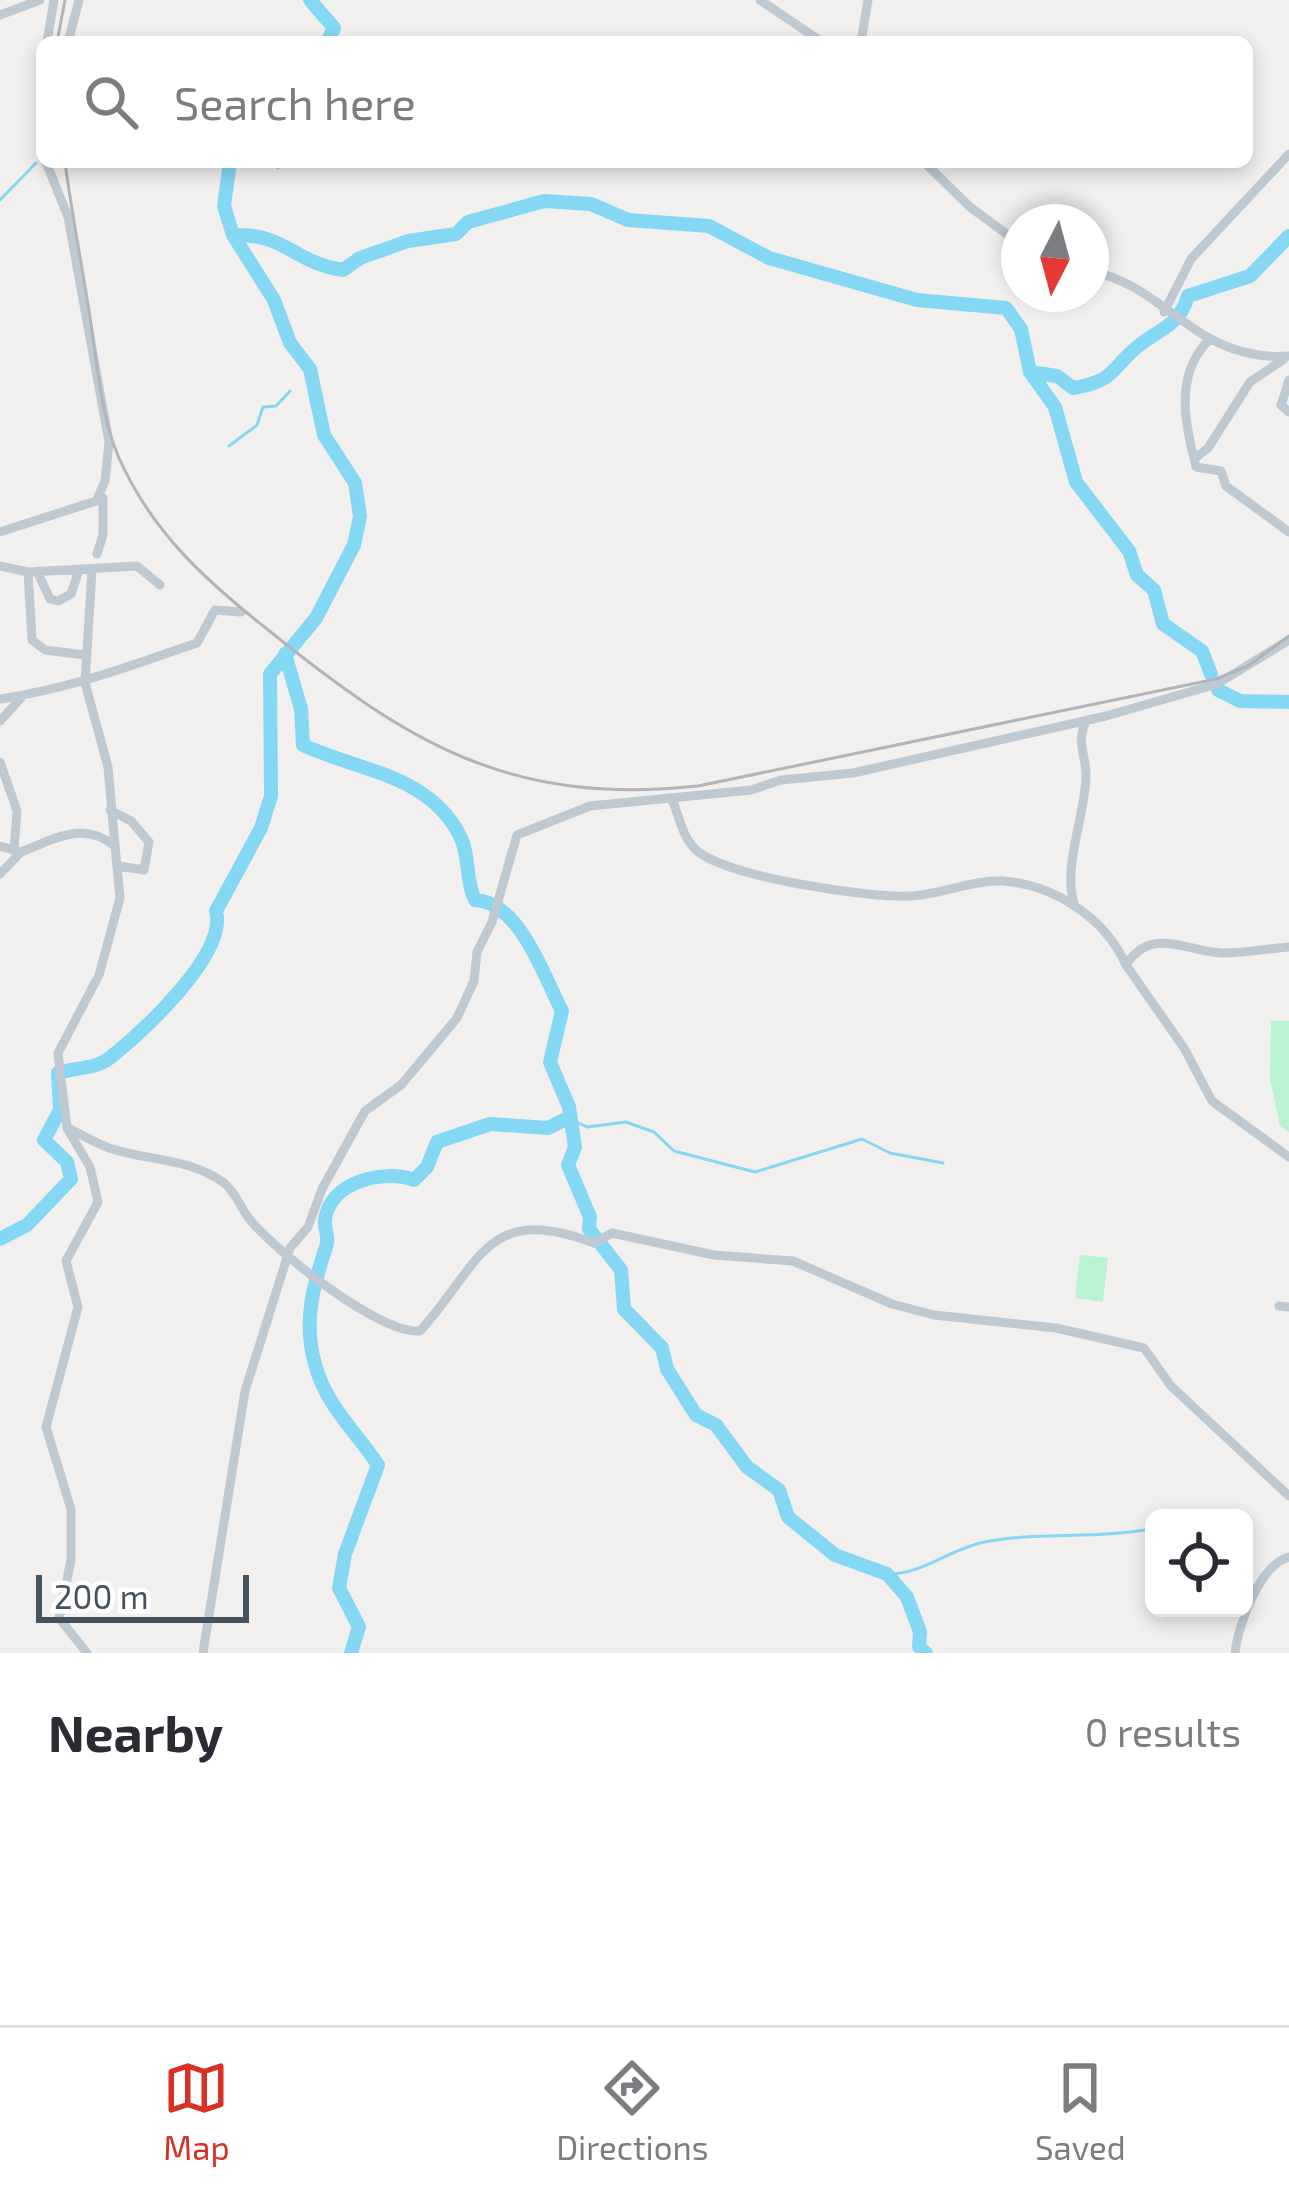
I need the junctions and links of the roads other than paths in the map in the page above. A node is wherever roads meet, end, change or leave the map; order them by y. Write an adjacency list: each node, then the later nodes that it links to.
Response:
1 (40, 0): 6 (street)
2 (55, 0): 7 (street)
3 (79, 0): 8 (street)
4 (760, 0): 9 (street)
5 (868, 0): 10 (street)
6 (0, 15)
7 (48, 36)
8 (70, 36)
9 (813, 36)
10 (862, 36)
11 (1289, 154): 16 (street)
12 (48, 168): 23 (street)
13 (930, 168): 14 (street)
14 (1001, 230)
15 (1109, 278): 16 (street)
16 (1164, 312): 17 (street)
17 (1209, 340): 18 (street); 21 (street)
18 (1289, 357): 21 (street)
19 (1289, 380): 20 (street)
20 (1289, 412)
21 (1194, 459): 24 (street)
22 (103, 498): 25 (street)
23 (0, 532)
24 (1289, 532)
25 (97, 554)
26 (0, 566): 29 (street)
27 (92, 569): 28 (street); 30 (street); 33 (street)
28 (79, 570): 29 (street); 29 (street)
29 (33, 571): 33 (street)
30 (160, 585)
31 (241, 612): 34 (street)
32 (1289, 640): 37 (street)
33 (86, 655): 34 (street)
34 (85, 683): 35 (street); 41 (street)
35 (21, 698): 36 (street); 38 (street)
36 (0, 699)
37 (1087, 721): 40 (street); 48 (street)
38 (0, 722)
39 (0, 762): 45 (street)
40 (672, 800): 48 (street); 53 (street)
41 (110, 812): 42 (street); 44 (street); 46 (street)
42 (93, 835): 44 (street); 45 (street)
43 (0, 846): 45 (street)
44 (115, 846): 46 (street)
45 (17, 852): 47 (street)
46 (118, 866): 51 (street)
47 (0, 874)
48 (1075, 906): 50 (street)
49 (1289, 947): 50 (street)
50 (1126, 965): 52 (street)
51 (67, 1128): 53 (street); 56 (street)
52 (1289, 1157)
53 (288, 1256): 54 (street); 57 (street)
54 (1289, 1496)
55 (1289, 1557): 58 (street)
56 (87, 1653)
57 (203, 1653)
58 (1235, 1653)

